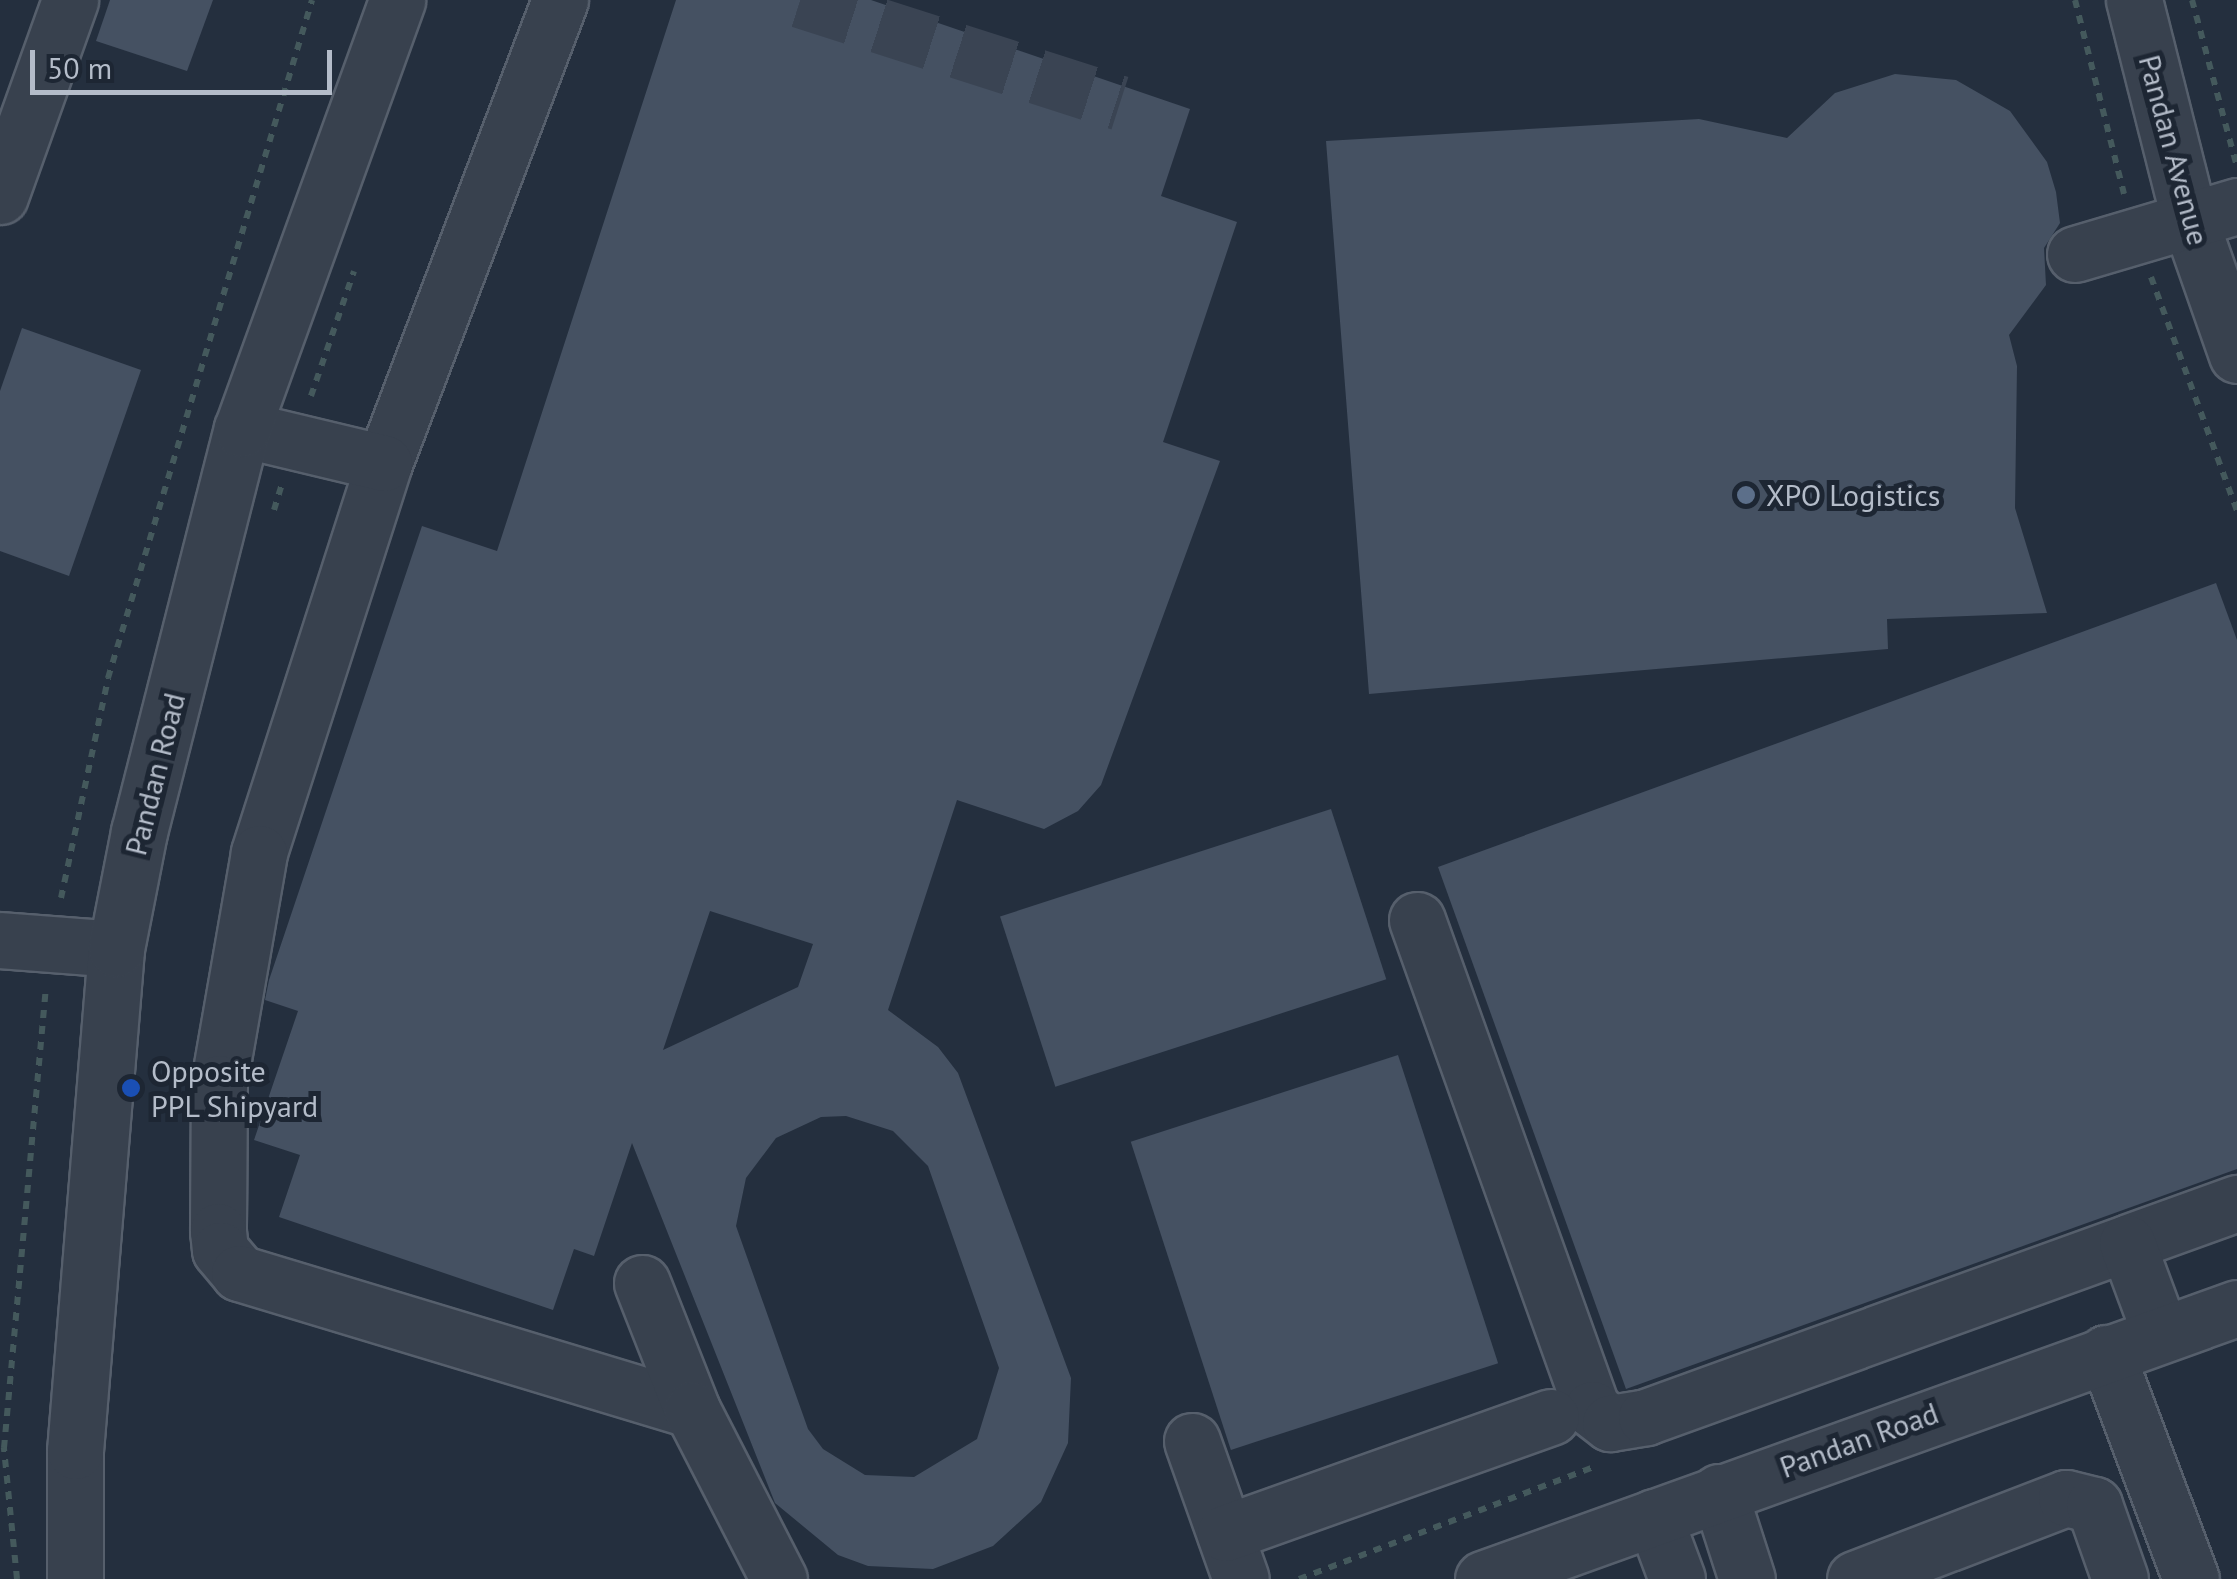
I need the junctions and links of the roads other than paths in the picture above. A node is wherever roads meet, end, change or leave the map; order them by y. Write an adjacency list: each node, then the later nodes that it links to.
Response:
1 (70, 0): 5 (street)
2 (397, 0): 9 (street, Pandan Road)
3 (560, 0): 10 (street)
4 (2134, 0): 6 (street, Pandan Avenue)
5 (6, 161)
6 (2213, 214): 7 (street); 8 (street, Pandan Avenue)
7 (2076, 254)
8 (2237, 355)
9 (242, 429): 10 (street); 13 (street, Pandan Road)
10 (384, 462): 20 (street)
11 (1417, 920): 15 (street)
12 (0, 940): 13 (street)
13 (116, 949): 26 (street, Pandan Road)
14 (2237, 1202): 15 (street)
15 (2127, 1242): 18 (street)
16 (642, 1284): 20 (street)
17 (2237, 1308): 18 (street, Pandan Road)
18 (2160, 1332): 19 (street, Pandan Road)
19 (2106, 1354): 23 (street, Pandan Road); 33 (street)
20 (692, 1410): 27 (street)
21 (1551, 1418): 25 (street)
22 (1192, 1441): 25 (street)
23 (1719, 1492): 24 (street, Pandan Road); 30 (street)
24 (1654, 1517): 28 (street, Pandan Road); 29 (street)
25 (1233, 1556)
26 (75, 1579)
27 (779, 1579)
28 (1482, 1579)
29 (1677, 1579)
30 (1747, 1579)
31 (1855, 1579): 32 (street)
32 (2120, 1579)
33 (2191, 1579)

